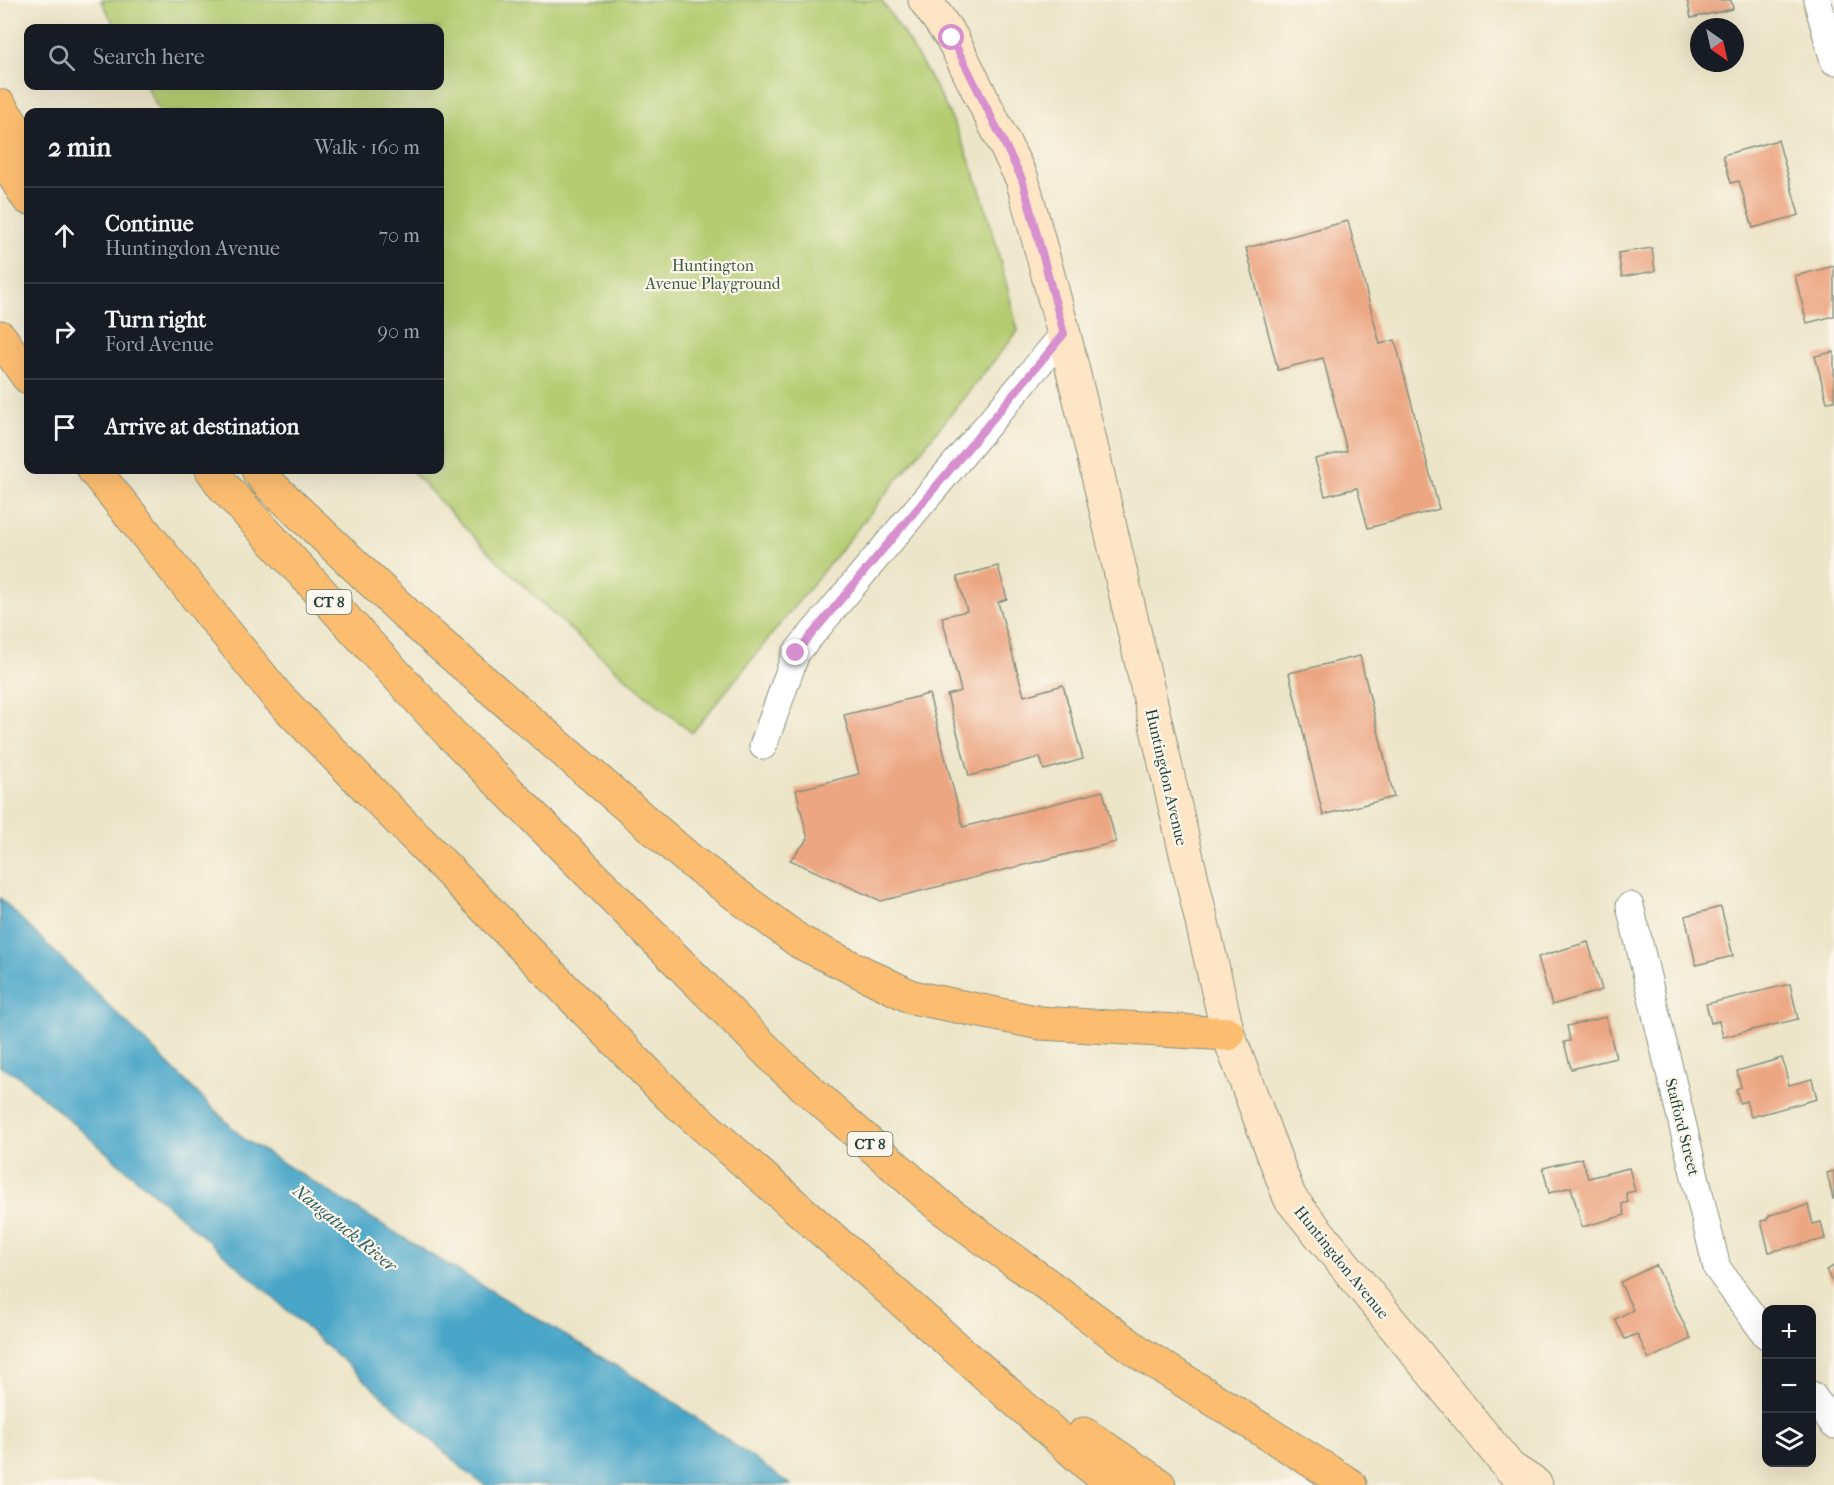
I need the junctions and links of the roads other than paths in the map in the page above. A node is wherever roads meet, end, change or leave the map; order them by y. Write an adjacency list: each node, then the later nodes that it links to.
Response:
1 (926, 0): 8 (main road, Huntingdon Avenue)
2 (1817, 0): 3 (street)
3 (1834, 61)
4 (0, 106): 5 (highway)
5 (24, 143)
6 (0, 153): 7 (highway)
7 (24, 192)
8 (1064, 334): 14 (street); 16 (main road, Huntingdon Avenue)
9 (0, 337): 10 (highway)
10 (24, 371)
11 (97, 474): 17 (highway)
12 (215, 474): 23 (highway, CT 8)
13 (261, 474): 16 (highway)
14 (763, 746)
15 (1630, 906): 18 (street, Stafford Street)
16 (1228, 1034): 24 (main road, Huntingdon Avenue)
17 (885, 1286): 21 (highway); 22 (highway)
18 (1762, 1328)
19 (1816, 1400): 20 (street)
20 (1834, 1425)
21 (1116, 1485)
22 (1159, 1485)
23 (1350, 1485)
24 (1536, 1485)

